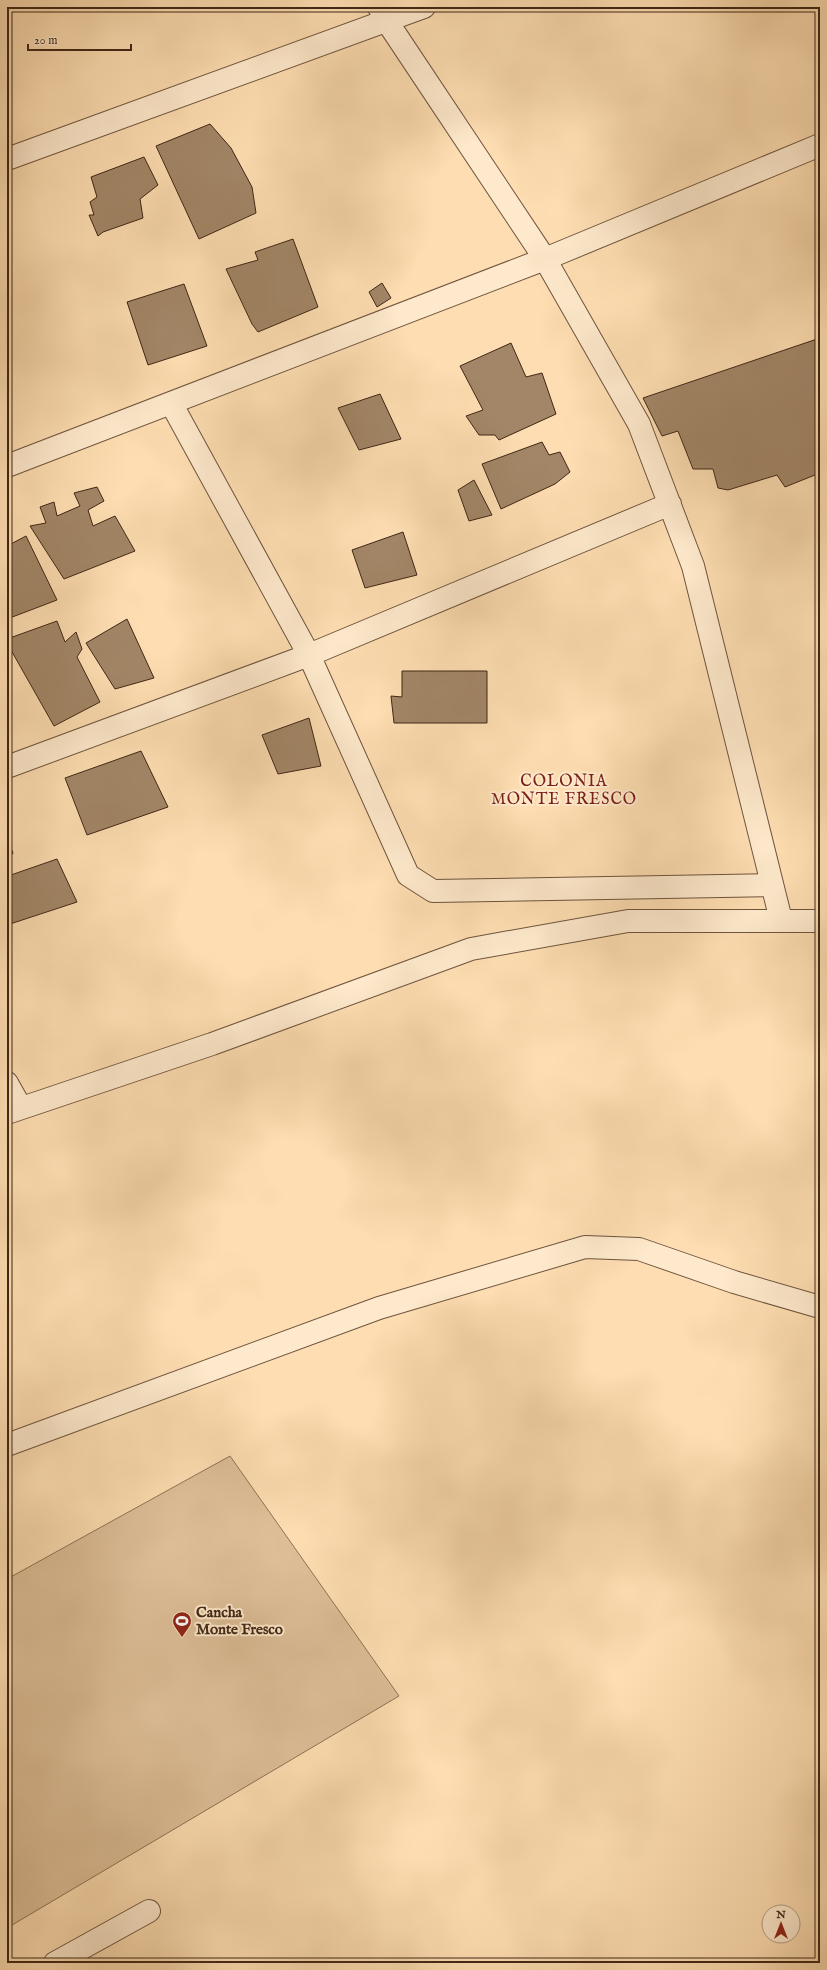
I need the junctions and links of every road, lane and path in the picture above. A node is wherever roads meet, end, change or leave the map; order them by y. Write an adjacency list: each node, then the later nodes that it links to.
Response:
1 (424, 7): 2 (street)
2 (383, 14): 4 (street); 5 (street)
3 (820, 145): 5 (street)
4 (10, 158)
5 (545, 259): 6 (street); 8 (street)
6 (171, 403): 7 (street); 9 (street)
7 (7, 466)
8 (670, 504): 9 (street); 11 (street)
9 (309, 655): 10 (street); 11 (street)
10 (7, 767)
11 (772, 885): 12 (street)
12 (781, 920): 13 (street); 15 (street)
13 (820, 920)
14 (7, 1082): 15 (street)
15 (14, 1110)
16 (820, 1307): 17 (street)
17 (7, 1445)
18 (149, 1911): 19 (street)
19 (56, 1963)

